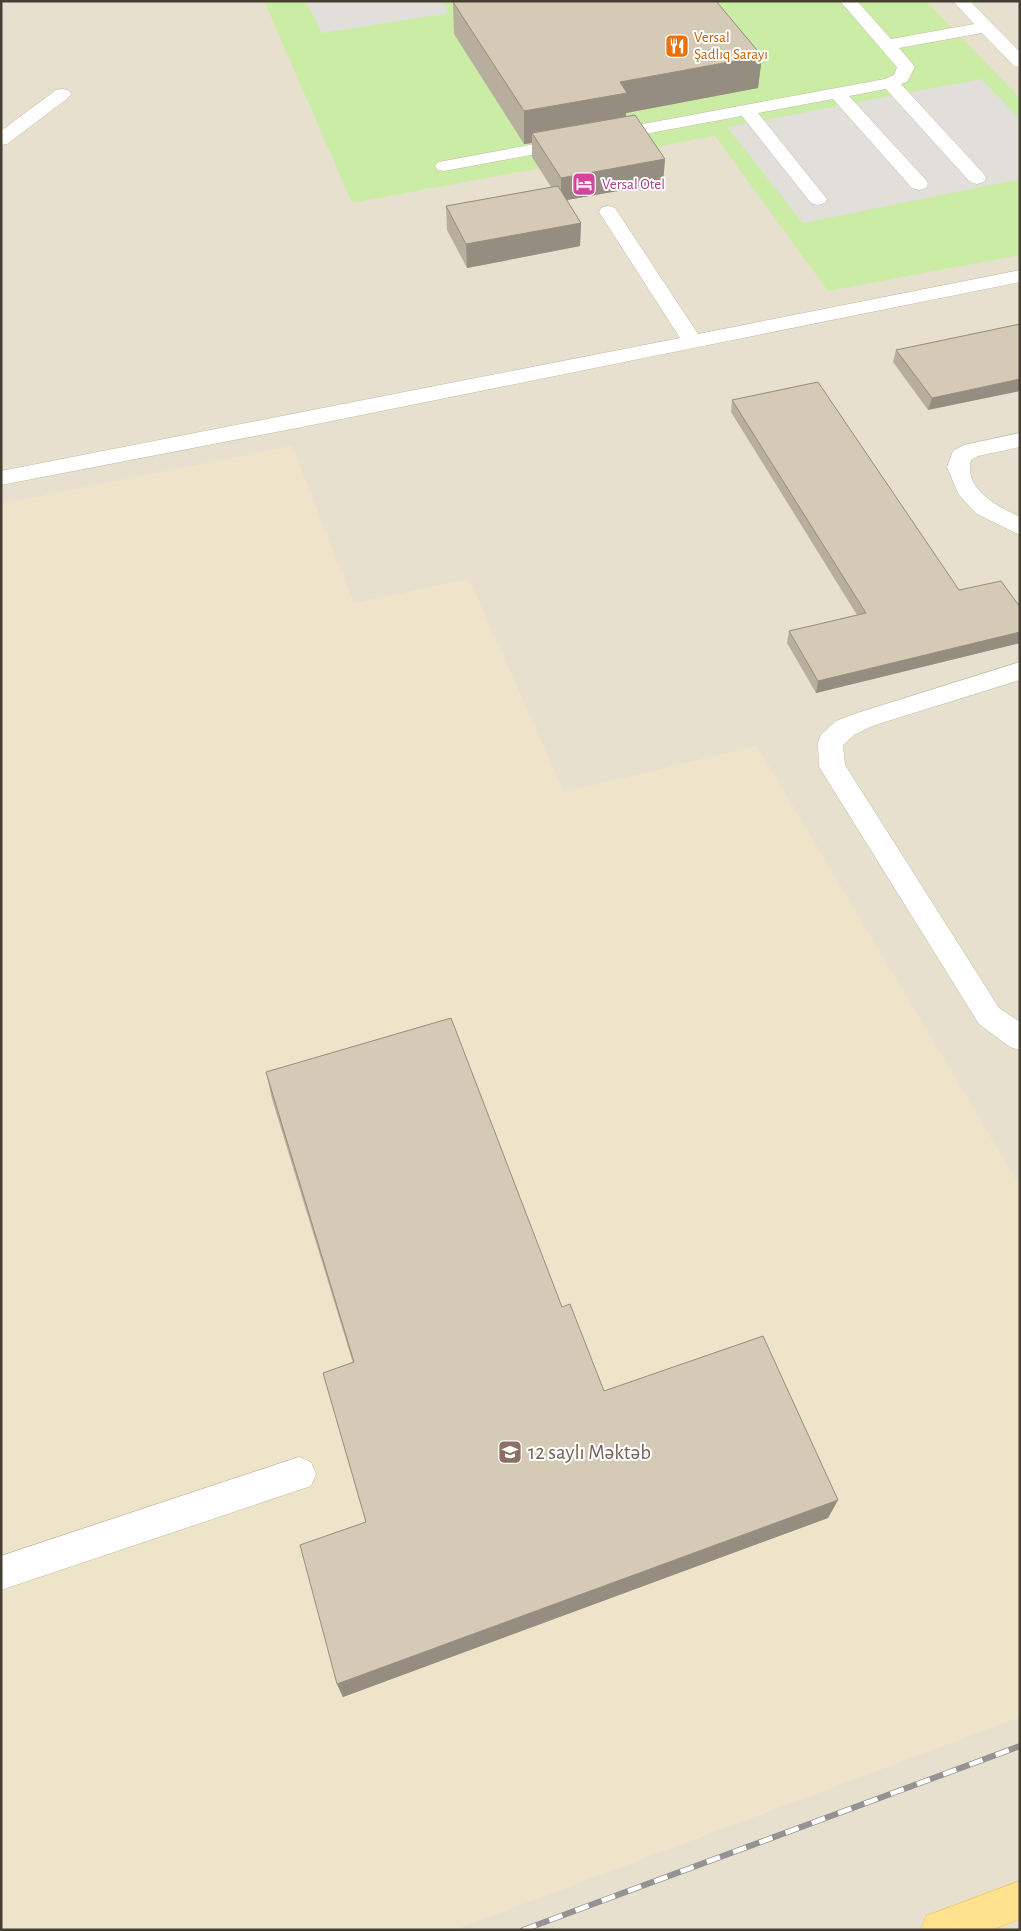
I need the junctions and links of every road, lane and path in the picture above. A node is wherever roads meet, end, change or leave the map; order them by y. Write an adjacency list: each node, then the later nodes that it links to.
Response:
1 (848, 1): 6 (street)
2 (960, 1): 3 (street)
3 (985, 26): 5 (street); 6 (street)
4 (1020, 39): 5 (street)
5 (1002, 44): 7 (street)
6 (888, 45): 8 (street)
7 (1020, 62)
8 (890, 83): 9 (street); 14 (street)
9 (837, 93): 11 (street); 15 (street)
10 (62, 94): 12 (street)
11 (747, 110): 13 (street); 16 (street)
12 (1, 140)
13 (444, 166)
14 (977, 178)
15 (919, 184)
16 (818, 199)
17 (608, 212): 19 (street)
18 (1020, 276): 19 (street)
19 (693, 342): 21 (street)
20 (1020, 440): 22 (street)
21 (1, 478)
22 (1020, 527)
23 (1017, 677): 24 (street)
24 (1020, 1038)
25 (299, 1474): 26 (street)
26 (1, 1573)
27 (1020, 1900): 28 (main road)
28 (940, 1930)

